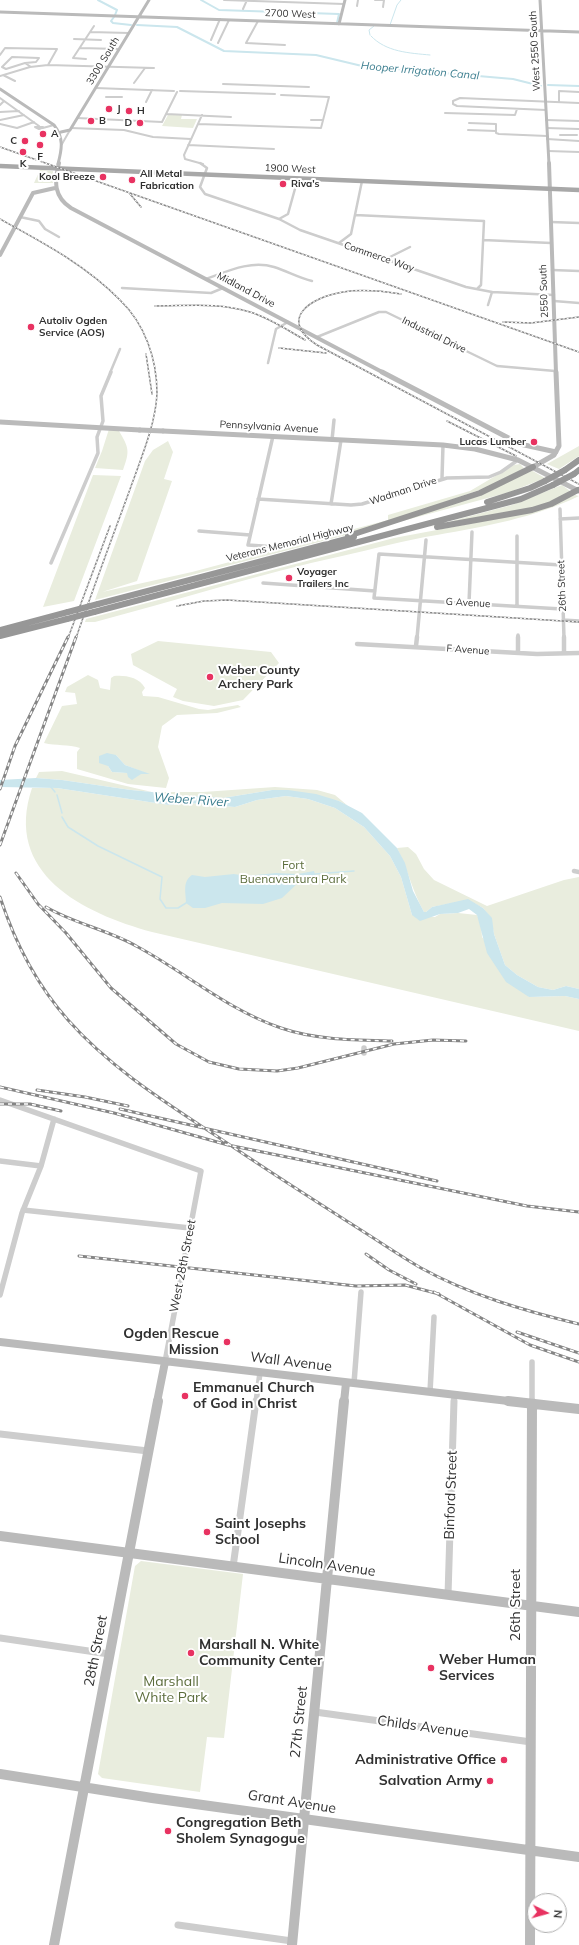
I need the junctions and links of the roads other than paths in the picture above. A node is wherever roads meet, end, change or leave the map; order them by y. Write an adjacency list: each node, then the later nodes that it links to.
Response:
1 (149, 0): 14 (street, 3300 South)
2 (224, 0): 3 (street)
3 (247, 0): 9 (street); 12 (street)
4 (345, 0): 9 (street)
5 (358, 0): 10 (street)
6 (375, 0): 7 (street)
7 (384, 0): 11 (street)
8 (540, 0): 21 (street, West 2550 South)
9 (344, 4): 18 (street)
10 (357, 6)
11 (383, 7)
12 (243, 9)
13 (0, 14): 14 (street, 2700 West)
14 (139, 17): 15 (street, 2700 West); 25 (street, 3300 South)
15 (220, 20): 16 (street, 2700 West); 29 (street)
16 (229, 20): 17 (street, 2700 West); 30 (street)
17 (258, 21): 18 (street, 2700 West); 31 (street)
18 (339, 24): 21 (street, 2700 West)
19 (94, 26): 22 (street)
20 (118, 26): 23 (street)
21 (542, 31): 24 (street, 2700 West); 77 (street, West 2550 South)
22 (90, 32): 23 (street); 27 (street)
23 (114, 32): 25 (street)
24 (579, 32)
25 (129, 33): 34 (street, 3300 South)
26 (74, 39): 27 (street)
27 (85, 40): 28 (street); 32 (street)
28 (101, 40)
29 (210, 40)
30 (218, 43)
31 (285, 44)
32 (80, 48): 34 (street); 39 (street)
33 (38, 49): 35 (street); 36 (street); 38 (street)
34 (119, 49): 42 (street, 3300 South)
35 (34, 53)
36 (0, 55)
37 (24, 63): 40 (street); 41 (street); 45 (street)
38 (48, 65): 39 (street); 41 (street)
39 (80, 66): 42 (street)
40 (1, 67): 45 (street)
41 (30, 67): 46 (street); 49 (street)
42 (108, 67): 43 (street); 58 (street, 3300 South)
43 (145, 68): 44 (street); 53 (street)
44 (154, 68)
45 (6, 69): 47 (street)
46 (35, 70)
47 (10, 71)
48 (0, 73): 49 (street)
49 (4, 75): 50 (street); 51 (street)
50 (0, 76)
51 (15, 81)
52 (282, 82): 56 (street)
53 (134, 83)
54 (223, 84): 55 (street)
55 (232, 84): 56 (street); 65 (street)
56 (281, 86): 57 (street); 67 (street)
57 (308, 87)
58 (96, 88): 60 (street); 93 (street, 3300 South)
59 (0, 89): 68 (street)
60 (127, 89): 61 (street); 72 (street)
61 (152, 90): 62 (street); 78 (street)
62 (177, 90): 63 (street); 88 (street)
63 (202, 92): 65 (street); 69 (street)
64 (579, 92): 79 (street)
65 (228, 93): 66 (street); 70 (street)
66 (253, 94): 67 (street); 73 (street)
67 (278, 95): 71 (street)
68 (12, 96): 74 (street); 103 (street)
69 (201, 96)
70 (227, 96)
71 (304, 96): 75 (street); 96 (street)
72 (106, 97)
73 (252, 97)
74 (2, 99): 81 (street); 85 (street)
75 (303, 99)
76 (510, 100): 77 (street); 82 (street); 82 (street)
77 (545, 101): 79 (street); 84 (street, 2550 South)
78 (146, 102)
79 (559, 102): 80 (street)
80 (579, 102)
81 (0, 105)
82 (510, 108): 83 (street)
83 (516, 109): 84 (street); 89 (street)
84 (546, 110): 97 (street, 2550 South)
85 (19, 111): 86 (street); 90 (street)
86 (0, 112)
87 (446, 113): 89 (street)
88 (166, 114): 91 (street); 93 (street)
89 (469, 114): 100 (street)
90 (24, 115): 94 (street); 99 (street)
91 (202, 115): 92 (street); 102 (street)
92 (231, 117)
93 (77, 118): 106 (street, 3300 South)
94 (0, 120)
95 (312, 120): 96 (street)
96 (323, 120): 102 (street)
97 (546, 120): 98 (street); 104 (street, 2550 South)
98 (579, 121)
99 (34, 122): 101 (street); 103 (street)
100 (469, 123): 108 (street); 110 (street)
101 (0, 124)
102 (198, 124): 115 (street)
103 (54, 125): 109 (street)
104 (547, 128): 105 (street); 114 (street, 2550 South)
105 (559, 128): 107 (street); 112 (street)
106 (71, 129): 109 (street); 115 (street); 118 (street, 3300 South)
107 (578, 129): 113 (street)
108 (468, 130): 110 (street); 111 (street)
109 (61, 132): 118 (street)
110 (496, 133): 114 (street)
111 (468, 134)
112 (560, 135): 113 (street); 116 (street)
113 (577, 135): 117 (street)
114 (547, 138): 116 (street); 121 (street, 2550 South)
115 (191, 139): 119 (street)
116 (560, 140): 117 (street)
117 (578, 141)
118 (62, 144): 124 (street)
119 (188, 145): 120 (street); 125 (street)
120 (274, 149)
121 (548, 151): 122 (street); 129 (street, 2550 South)
122 (579, 152)
123 (0, 166): 124 (main road, 1900 West)
124 (58, 168): 125 (main road, 1900 West); 128 (street)
125 (205, 174): 126 (main road, 1900 West); 133 (street, Commerce Way)
126 (298, 178): 127 (main road, 1900 West); 133 (street)
127 (362, 181): 129 (main road, 1900 West); 131 (street)
128 (55, 188): 132 (street); 146 (street, Midland Drive)
129 (549, 189): 130 (main road, 1900 West); 134 (street, 2550 South)
130 (579, 190)
131 (355, 215): 137 (street); 138 (street)
132 (20, 217): 136 (street); 141 (street)
133 (279, 219): 138 (street, Commerce Way)
134 (551, 222): 135 (street); 139 (street, 2550 South)
135 (579, 223)
136 (59, 237)
137 (483, 240): 139 (street); 150 (street)
138 (339, 243): 143 (street, Commerce Way)
139 (551, 244): 144 (street, 2550 South)
140 (410, 247): 143 (street)
141 (2, 250): 142 (street)
142 (0, 255)
143 (386, 259): 150 (street, Commerce Way)
144 (552, 270): 145 (street); 152 (street, 2550 South)
145 (579, 271)
146 (206, 279): 147 (street); 149 (street, Midland Drive)
147 (312, 281)
148 (122, 288): 149 (street)
149 (222, 288): 156 (street, Midland Drive)
150 (477, 289): 151 (street, Commerce Way)
151 (492, 292): 152 (street, Commerce Way); 155 (street)
152 (554, 295): 153 (street, 2550 South)
153 (554, 301): 154 (street); 160 (street, 2550 South)
154 (579, 303)
155 (488, 305)
156 (288, 322): 157 (street, Midland Drive); 159 (street)
157 (317, 337): 160 (street, Industrial Drive); 168 (street, Midland Drive)
158 (120, 349): 163 (street)
159 (268, 364)
160 (555, 371): 168 (street, 2550 South)
161 (334, 420): 165 (street)
162 (0, 422): 163 (street, Pennsylvania Avenue)
163 (101, 427): 164 (street, Pennsylvania Avenue, bridge); 191 (street)
164 (273, 436): 165 (street, Pennsylvania Avenue); 175 (street)
165 (332, 440): 166 (street, Pennsylvania Avenue)
166 (341, 440): 167 (street, Pennsylvania Avenue); 176 (street)
167 (443, 445): 169 (street, Pennsylvania Avenue); 173 (street)
168 (556, 452): 171 (street)
169 (518, 460): 171 (street, Pennsylvania Avenue); 173 (street, Wadman Drive)
170 (579, 460): 186 (highway, Veterans Memorial Highway, bridge)
171 (533, 466): 174 (street, Pennsylvania Avenue); 186 (highway)
172 (576, 472): 187 (highway, Veterans Memorial Highway, bridge)
173 (442, 478): 176 (street, Wadman Drive)
174 (579, 490): 187 (highway)
175 (258, 499): 176 (street, Wadman Drive); 182 (street)
176 (331, 504)
177 (560, 509): 179 (street, 26th Street)
178 (579, 518): 179 (street)
179 (560, 519): 192 (street, 26th Street)
180 (199, 531): 182 (street)
181 (472, 532): 189 (street)
182 (250, 535): 185 (street)
183 (517, 536): 190 (street)
184 (426, 540): 188 (street)
185 (277, 547)
186 (301, 550): 199 (highway, Veterans Memorial Highway, bridge)
187 (307, 557): 199 (highway, Veterans Memorial Highway, bridge)
188 (424, 557): 189 (street); 194 (street); 195 (street)
189 (470, 560): 190 (street); 196 (street)
190 (517, 562): 192 (street); 197 (street)
191 (51, 563)
192 (561, 565): 198 (street, 26th Street)
193 (263, 583): 194 (street)
194 (374, 591): 195 (street, G Avenue)
195 (420, 600): 196 (street, G Avenue); 208 (street)
196 (469, 603): 197 (street, G Avenue)
197 (517, 606): 198 (street, G Avenue)
198 (562, 609): 201 (street, 26th Street)
199 (68, 615): 200 (highway, Veterans Memorial Highway); 206 (highway, Veterans Memorial Highway)
200 (46, 617): 203 (highway); 204 (highway, Veterans Memorial Highway)
201 (563, 621): 202 (street); 209 (street, 26th Street)
202 (579, 622)
203 (0, 626)
204 (0, 630)
205 (518, 634): 210 (street)
206 (0, 636)
207 (357, 644): 208 (street, F Avenue)
208 (416, 646): 210 (street, F Avenue)
209 (564, 652): 210 (street, F Avenue); 211 (street, F Avenue)
210 (518, 653)
211 (579, 653)
212 (0, 1100): 213 (street)
213 (52, 1118): 215 (street); 217 (street, West 28th Street)
214 (0, 1161): 215 (street)
215 (41, 1166): 216 (street)
216 (23, 1210): 217 (street); 219 (street)
217 (190, 1228): 222 (street, West 28th Street)
218 (361, 1292): 225 (street)
219 (0, 1295)
220 (434, 1316): 226 (street)
221 (0, 1342): 222 (street, Wall Avenue)
222 (164, 1362): 224 (street, Wall Avenue); 231 (street, 28th Street)
223 (532, 1362): 228 (street, 26th Street)
224 (260, 1373): 225 (street, Wall Avenue); 234 (street)
225 (350, 1383): 226 (street, Wall Avenue); 235 (street, 27th Street)
226 (430, 1392): 227 (street, Wall Avenue)
227 (454, 1395): 228 (street, Wall Avenue); 236 (street, Binford Street)
228 (532, 1404): 229 (street, Wall Avenue); 237 (street, 26th Street)
229 (579, 1409)
230 (0, 1434): 231 (street)
231 (148, 1452): 233 (street, 28th Street)
232 (0, 1536): 233 (street, Lincoln Avenue)
233 (128, 1553): 234 (street, Lincoln Avenue); 240 (street, 28th Street)
234 (233, 1567): 235 (street, Lincoln Avenue)
235 (328, 1579): 236 (street, Lincoln Avenue); 241 (street, 27th Street)
236 (448, 1595): 237 (street, Lincoln Avenue)
237 (531, 1606): 238 (street, Lincoln Avenue); 242 (street, 26th Street)
238 (579, 1612)
239 (0, 1638): 240 (street)
240 (109, 1654): 244 (street, 28th Street)
241 (315, 1712): 242 (street, Childs Avenue); 245 (street, 27th Street)
242 (531, 1742): 246 (street, 26th Street)
243 (0, 1774): 244 (street, Grant Avenue)
244 (84, 1788): 245 (street, Grant Avenue); 250 (street, 28th Street)
245 (304, 1819): 246 (street, Grant Avenue); 249 (street, 27th Street)
246 (531, 1850): 247 (street, Grant Avenue); 251 (street, 26th Street)
247 (579, 1857)
248 (178, 1924): 249 (street)
249 (292, 1943)
250 (54, 1945)
251 (530, 1945)

